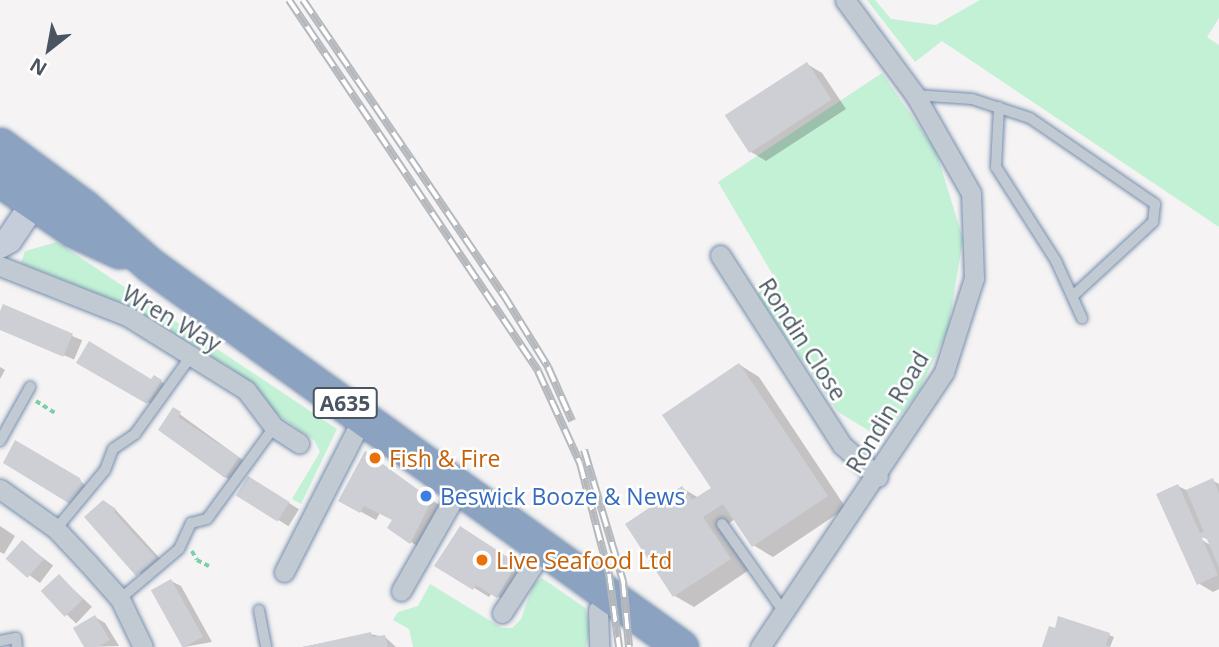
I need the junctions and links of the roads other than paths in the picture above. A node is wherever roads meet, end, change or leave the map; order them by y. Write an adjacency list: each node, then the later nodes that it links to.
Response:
1 (845, 0): 2 (street, Rondin Road)
2 (915, 95): 3 (lane); 17 (street, Rondin Road)
3 (999, 107): 9 (lane); 9 (lane)
4 (0, 145): 5 (highway, A635)
5 (17, 190): 6 (street); 13 (highway, A635)
6 (0, 245)
7 (720, 255): 17 (street, Rondin Close)
8 (0, 266): 11 (street, Wren Way)
9 (1074, 295): 10 (lane)
10 (1082, 318)
11 (191, 356): 14 (street, Wren Way); 21 (lane)
12 (29, 391): 15 (lane)
13 (363, 417): 18 (highway, A635); 23 (street)
14 (274, 427): 16 (street, Wren Way); 25 (lane)
15 (0, 441)
16 (299, 443)
17 (878, 477): 28 (street, Rondin Road)
18 (460, 487): 22 (highway, A635); 24 (street)
19 (0, 489): 21 (street)
20 (722, 524): 28 (lane)
21 (56, 529): 25 (street)
22 (544, 548): 29 (street); 35 (highway, A635)
23 (285, 572)
24 (401, 591)
25 (120, 599): 32 (street)
26 (259, 610): 33 (lane)
27 (598, 610): 34 (street)
28 (784, 612): 36 (street, Rondin Road)
29 (502, 613)
30 (0, 641): 31 (lane)
31 (18, 647)
32 (143, 647)
33 (266, 647)
34 (599, 647)
35 (681, 647)
36 (760, 647)

